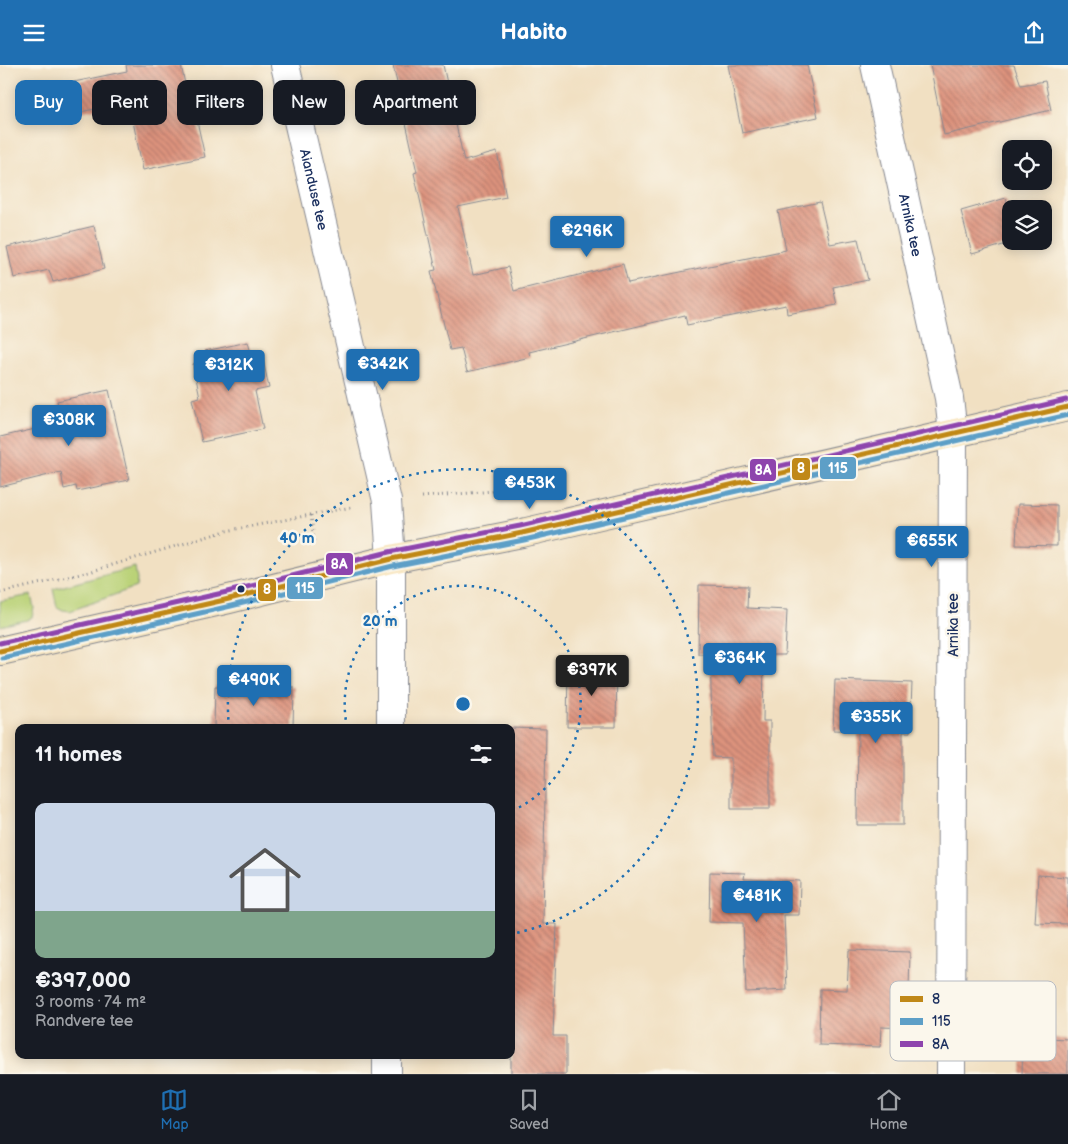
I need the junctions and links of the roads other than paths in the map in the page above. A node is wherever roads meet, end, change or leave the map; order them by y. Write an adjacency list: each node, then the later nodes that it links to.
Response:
1 (286, 65): 5 (street, Aianduse tee)
2 (875, 65): 4 (street, Arnika tee)
3 (1068, 407): 4 (main road)
4 (953, 433): 5 (main road); 8 (street, Arnika tee)
5 (391, 559): 6 (main road); 7 (street, Aianduse tee)
6 (0, 651)
7 (391, 724)
8 (951, 981)
9 (387, 1059): 11 (street)
10 (951, 1061): 12 (street, Arnika tee)
11 (387, 1074)
12 (951, 1074)

